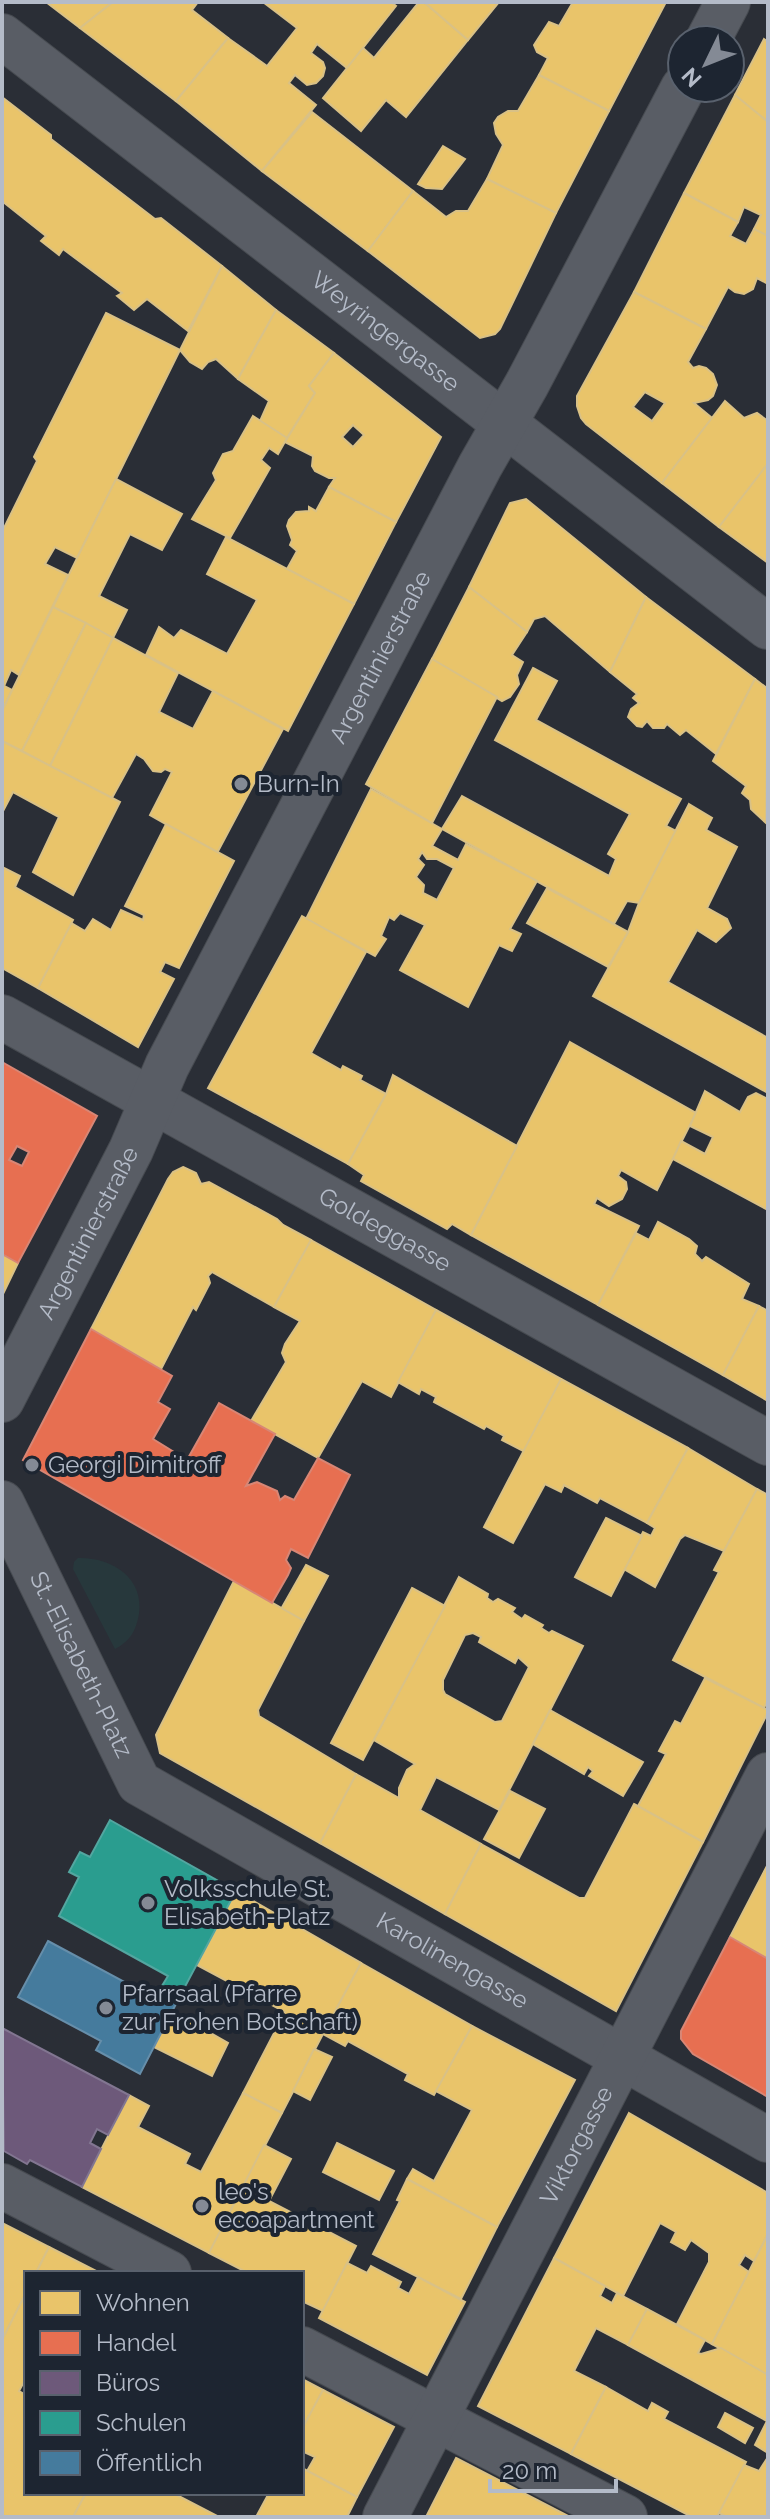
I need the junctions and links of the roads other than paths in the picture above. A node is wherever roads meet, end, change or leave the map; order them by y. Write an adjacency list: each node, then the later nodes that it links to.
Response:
1 (728, 2): 2 (street)
2 (716, 24)
3 (2, 36): 5 (street, Weyringergasse)
4 (675, 104): 5 (street, Argentinierstraße)
5 (505, 424): 6 (street, Weyringergasse); 8 (street, Argentinierstraße)
6 (768, 627)
7 (2, 1017): 8 (street, Goldeggasse)
8 (152, 1103): 9 (street, Argentinierstraße); 10 (street, Goldeggasse)
9 (2, 1400)
10 (768, 1443)
11 (2, 1503): 13 (street, St.-Elisabeth-Platz)
12 (768, 1775): 14 (street, Viktorgasse)
13 (139, 1783): 14 (street, Karolinengasse)
14 (622, 2057): 15 (street, Karolinengasse); 19 (street, Viktorgasse)
15 (768, 2140)
16 (2, 2186): 17 (street)
17 (165, 2271)
18 (304, 2350): 19 (street)
19 (435, 2418): 20 (street, Viktorgasse); 21 (street)
20 (385, 2517)
21 (625, 2517)

